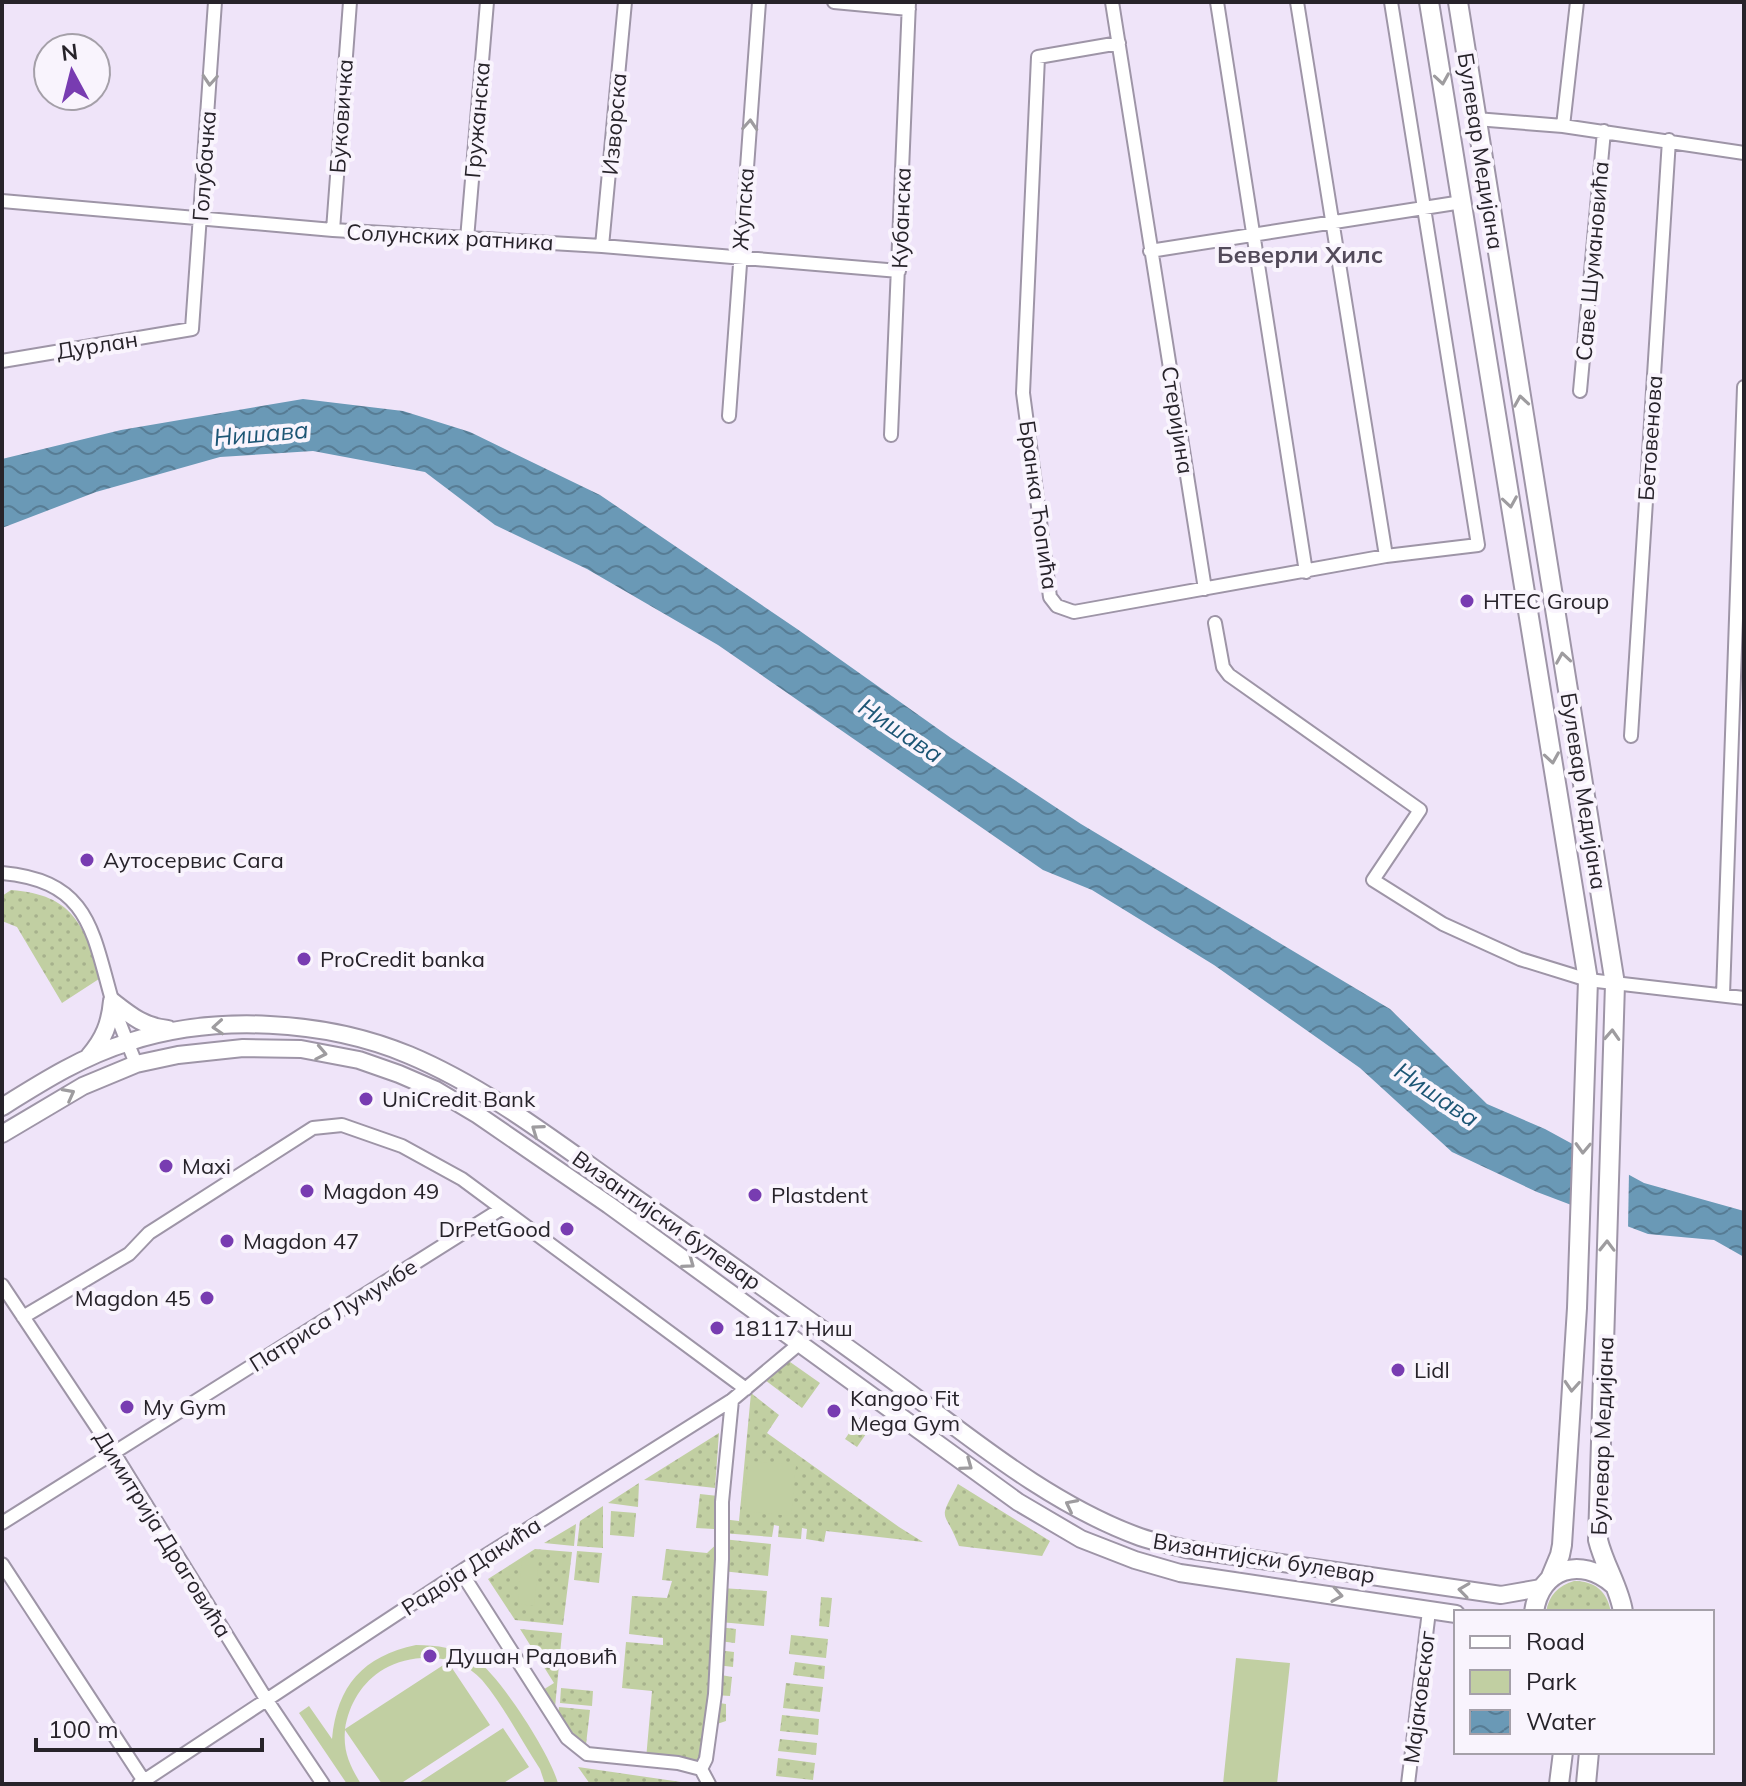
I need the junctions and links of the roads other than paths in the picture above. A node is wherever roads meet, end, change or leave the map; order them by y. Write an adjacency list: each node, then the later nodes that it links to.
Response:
1 (215, 2): 24 (street, Голубачка, one-way to 24)
2 (350, 2): 26 (street, Буковичка)
3 (487, 2): 28 (street, Гружанска)
4 (625, 2): 29 (street, Изворска)
5 (759, 2): 31 (street, Жупска, one-way to 5)
6 (834, 2): 14 (street)
7 (1112, 2): 15 (street, Стеријина)
8 (1217, 2): 27 (street)
9 (1297, 2): 25 (street)
10 (1391, 2): 23 (street)
11 (1429, 2): 22 (main road, Булевар Медијана, one-way to 22)
12 (1458, 2): 16 (main road, Булевар Медијана)
13 (1577, 2): 17 (street)
14 (909, 6): 32 (street, Кубанска)
15 (1119, 43): 30 (street, Стеријина); 41 (street, Бранка Ћопића)
16 (1476, 119): 17 (street); 46 (main road, Булевар Медијана, one-way to 16)
17 (1563, 126): 18 (street)
18 (1604, 131): 19 (street); 36 (street, Саве Шумановића)
19 (1669, 140): 20 (street); 43 (street, Бетовенова)
20 (1744, 153)
21 (2, 201): 24 (street, Солунских ратника)
22 (1462, 202): 23 (street); 45 (main road, Булевар Медијана, one-way to 45)
23 (1424, 208): 25 (street); 39 (street, Бранка Ћопића)
24 (200, 219): 26 (street, Солунских ратника); 33 (street, Голубачка)
25 (1334, 221): 27 (street); 39 (street)
26 (333, 230): 28 (street, Солунских ратника)
27 (1254, 235): 30 (street); 40 (street)
28 (467, 239): 29 (street, Солунских ратника)
29 (602, 246): 31 (street, Солунских ратника)
30 (1150, 251): 41 (street, Стеријина)
31 (739, 258): 32 (street, Солунских ратника); 37 (street, Жупска)
32 (899, 271): 38 (street, Кубанска)
33 (192, 329): 34 (street, Дурлан)
34 (2, 361)
35 (1744, 387): 47 (street)
36 (1580, 391)
37 (729, 416)
38 (891, 435)
39 (1386, 556): 40 (street, Бранка Ћопића)
40 (1306, 572): 41 (street, Бранка Ћопића)
41 (1205, 589)
42 (1215, 623): 45 (street)
43 (1631, 736)
44 (2, 873): 49 (street)
45 (1588, 980): 46 (street); 66 (main road, Булевар Медијана, one-way to 66)
46 (1615, 984): 47 (street); 67 (main road, Булевар Медијана, one-way to 46)
47 (1723, 995): 48 (street)
48 (1744, 998)
49 (112, 1001): 50 (street); 51 (street); 52 (street)
50 (181, 1030): 51 (street, Византијски булевар); 66 (street, Византијски булевар, one-way to 50)
51 (128, 1042): 52 (street, Византијски булевар); 53 (street)
52 (86, 1059): 54 (street, Византијски булевар)
53 (136, 1064): 55 (street, Византијски булевар, one-way to 53); 59 (street, Византијски булевар, one-way to 59)
54 (2, 1107)
55 (2, 1134)
56 (501, 1209): 58 (street); 60 (street); 62 (street, Патриса Лумумбе)
57 (2, 1285): 58 (street, Димитрија Драговића)
58 (23, 1317): 62 (street, Димитрија Драговића)
59 (799, 1344): 60 (street, Радоја Дакића); 70 (street, Византијски булевар, one-way to 70)
60 (746, 1389): 61 (street, Радоја Дакића)
61 (732, 1400): 65 (street, Радоја Дакића); 75 (street)
62 (114, 1453): 63 (street, Патриса Лумумбе); 72 (street, Димитрија Драговића)
63 (2, 1523)
64 (2, 1564): 76 (street)
65 (461, 1572): 72 (street, Радоја Дакића); 75 (street)
66 (1546, 1583): 67 (main road); 68 (main road, Булевар Медијана)
67 (1613, 1584): 69 (main road, Булевар Медијана)
68 (1534, 1610)
69 (1623, 1610)
70 (1429, 1611): 71 (street, Византијски булевар); 79 (street, Мајаковског)
71 (1454, 1614)
72 (266, 1699): 76 (street, Радоја Дакића); 77 (street, Димитрија Драговића)
73 (1563, 1754): 80 (main road)
74 (1589, 1754): 81 (main road)
75 (701, 1769): 78 (street)
76 (141, 1782)
77 (323, 1784)
78 (709, 1784)
79 (1408, 1784)
80 (1559, 1784)
81 (1586, 1784)

